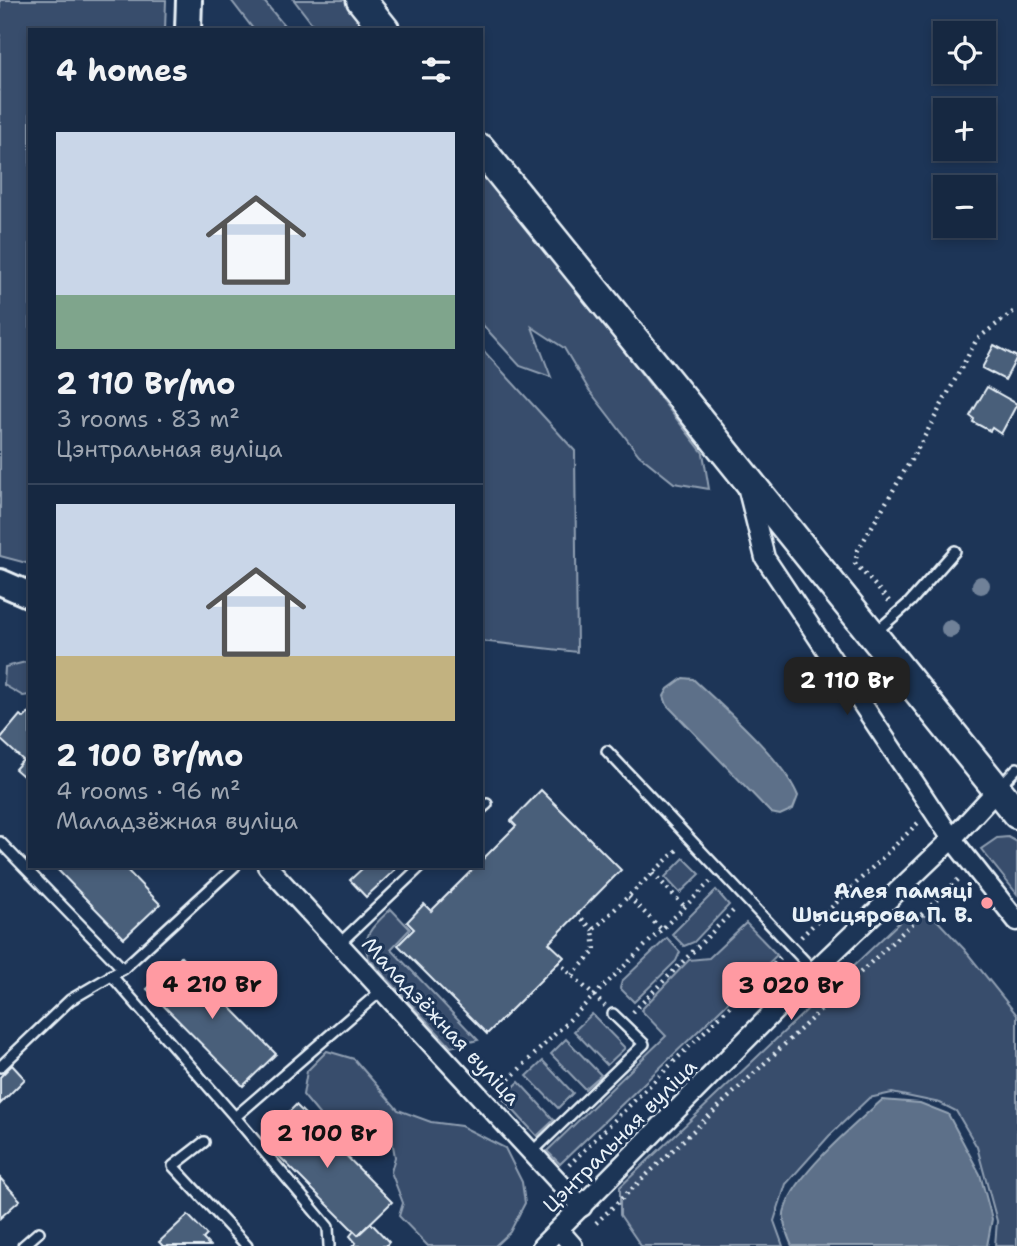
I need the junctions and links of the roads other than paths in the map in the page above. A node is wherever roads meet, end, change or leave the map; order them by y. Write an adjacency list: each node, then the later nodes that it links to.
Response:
1 (189, 0): 3 (street)
2 (361, 0): 4 (main road)
3 (188, 28)
4 (383, 28)
5 (483, 152): 6 (main road)
6 (745, 479): 11 (main road); 16 (street)
7 (955, 551): 11 (lane)
8 (2, 582): 9 (street); 10 (street)
9 (28, 593)
10 (28, 609)
11 (872, 635): 14 (main road)
12 (607, 751): 24 (lane)
13 (1017, 768): 14 (lane)
14 (997, 790): 15 (main road); 16 (street, Цэнтральная вуліца)
15 (1017, 814)
16 (952, 839): 21 (street); 24 (street, Цэнтральная вуліца)
17 (0, 842): 23 (lane)
18 (232, 868): 23 (lane)
19 (269, 868): 22 (street, Маладзёжная вуліца)
20 (419, 868): 22 (lane)
21 (1017, 921)
22 (339, 944): 26 (street, Маладзёжная вуліца)
23 (123, 969): 25 (lane)
24 (814, 971): 32 (street, Цэнтральная вуліца)
25 (111, 975): 28 (lane); 29 (lane)
26 (382, 990): 29 (lane); 31 (street, Маладзёжная вуліца)
27 (613, 1014): 31 (lane)
28 (0, 1067)
29 (235, 1116): 37 (lane)
30 (204, 1142): 36 (lane)
31 (532, 1152): 32 (street, Маладзёжная вуліца)
32 (582, 1207): 33 (street, Цэнтральная вуліца)
33 (559, 1230): 38 (street, Цэнтральная вуліца); 39 (street)
34 (38, 1231): 35 (lane)
35 (23, 1246)
36 (247, 1246)
37 (329, 1246)
38 (542, 1246)
39 (573, 1246)

